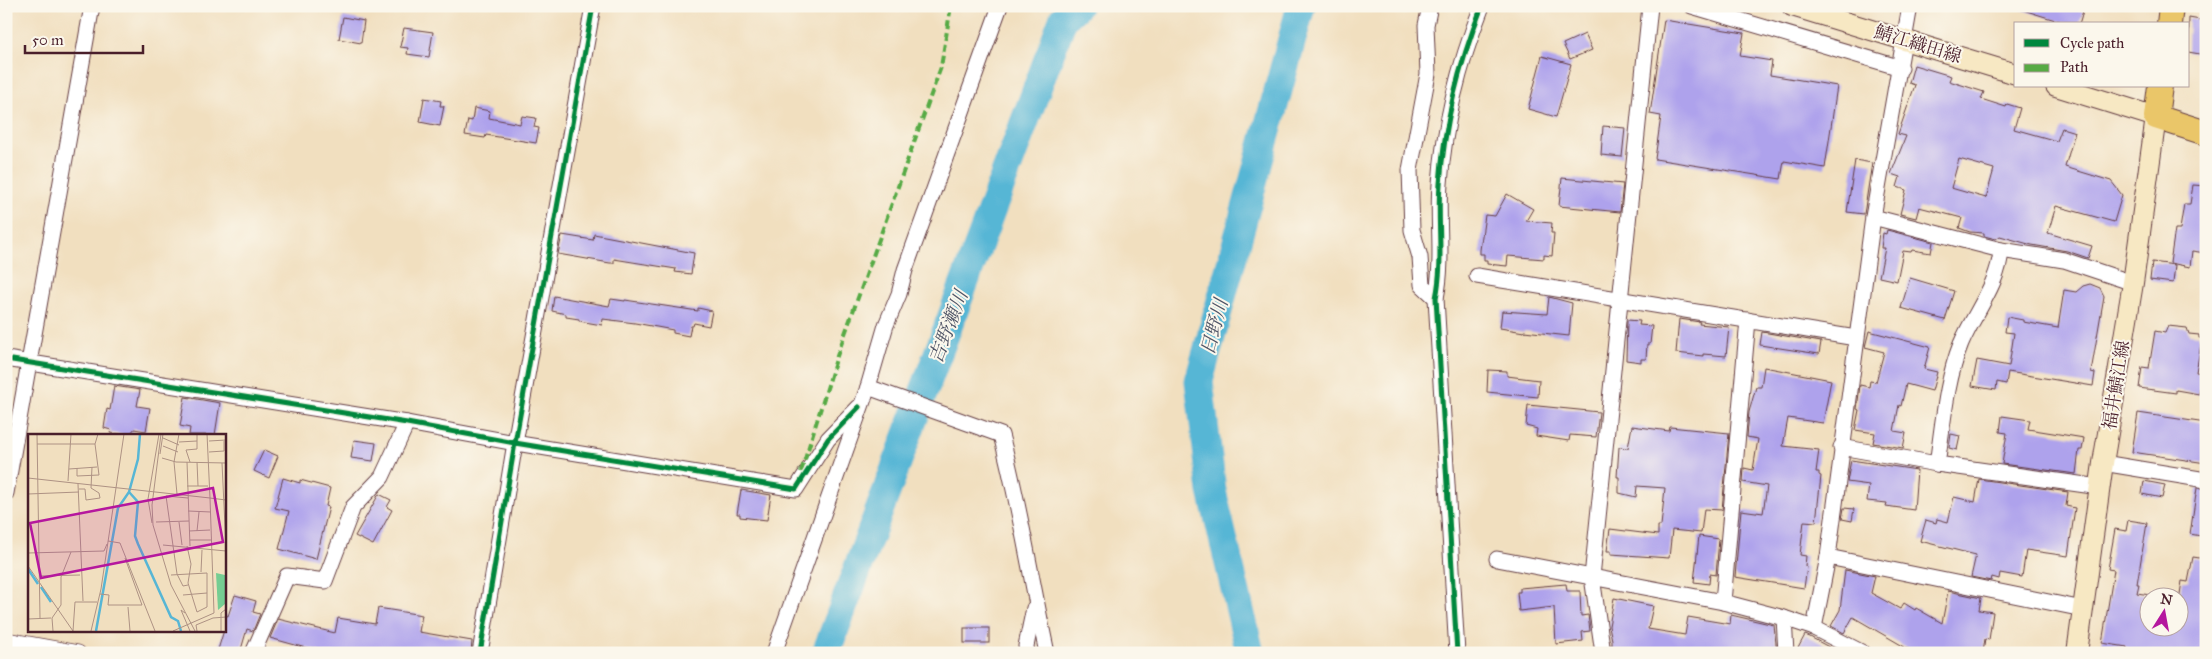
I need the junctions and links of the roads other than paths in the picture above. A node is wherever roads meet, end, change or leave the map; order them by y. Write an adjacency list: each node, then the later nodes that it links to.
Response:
1 (92, 6): 28 (street)
2 (593, 6): 32 (street)
3 (1000, 6): 29 (street)
4 (1430, 6): 23 (street)
5 (1482, 6): 23 (street)
6 (1650, 6): 24 (street)
7 (1692, 6): 13 (street)
8 (1792, 6): 12 (main road, 鯖江織田線)
9 (1910, 6): 12 (street)
10 (2171, 6): 11 (highway)
11 (2169, 22)
12 (1905, 39): 13 (street); 14 (main road, 鯖江織田線)
13 (1901, 68): 19 (street)
14 (2014, 73)
15 (2062, 88): 17 (main road)
16 (2160, 88): 17 (highway)
17 (2156, 118): 18 (highway); 22 (main road, 福井鯖江線)
18 (2206, 133)
19 (1873, 217): 20 (street); 26 (street)
20 (2001, 250): 22 (street); 35 (street)
21 (1477, 276): 24 (street)
22 (2133, 283): 34 (main road, 福井鯖江線)
23 (1436, 298): 54 (street)
24 (1619, 298): 25 (street); 41 (street)
25 (1748, 320): 26 (street); 43 (street)
26 (1856, 338): 33 (street)
27 (6, 359): 28 (street)
28 (28, 363): 31 (street); 38 (street)
29 (868, 388): 30 (street); 42 (street)
30 (859, 407): 32 (street); 51 (street)
31 (407, 423): 32 (street); 49 (street)
32 (514, 443): 50 (street)
33 (1841, 447): 35 (street); 39 (street)
34 (2103, 463): 36 (street); 37 (main road, 福井鯖江線)
35 (1937, 464): 37 (street)
36 (2206, 480)
37 (2100, 487): 44 (main road, 福井鯖江線)
38 (6, 493)
39 (1828, 557): 44 (street); 46 (street)
40 (1497, 559): 41 (street)
41 (1592, 577): 43 (street); 55 (street)
42 (1035, 601): 52 (street); 53 (street)
43 (1724, 602): 45 (street)
44 (2083, 609): 58 (main road, 福井鯖江線)
45 (1784, 618): 46 (street); 56 (street)
46 (1814, 628): 57 (street)
47 (6, 640): 48 (street)
48 (78, 653)
49 (252, 653)
50 (480, 653)
51 (774, 653)
52 (1027, 653)
53 (1047, 653)
54 (1457, 653)
55 (1604, 653)
56 (1786, 653)
57 (1863, 653)
58 (2077, 653)

